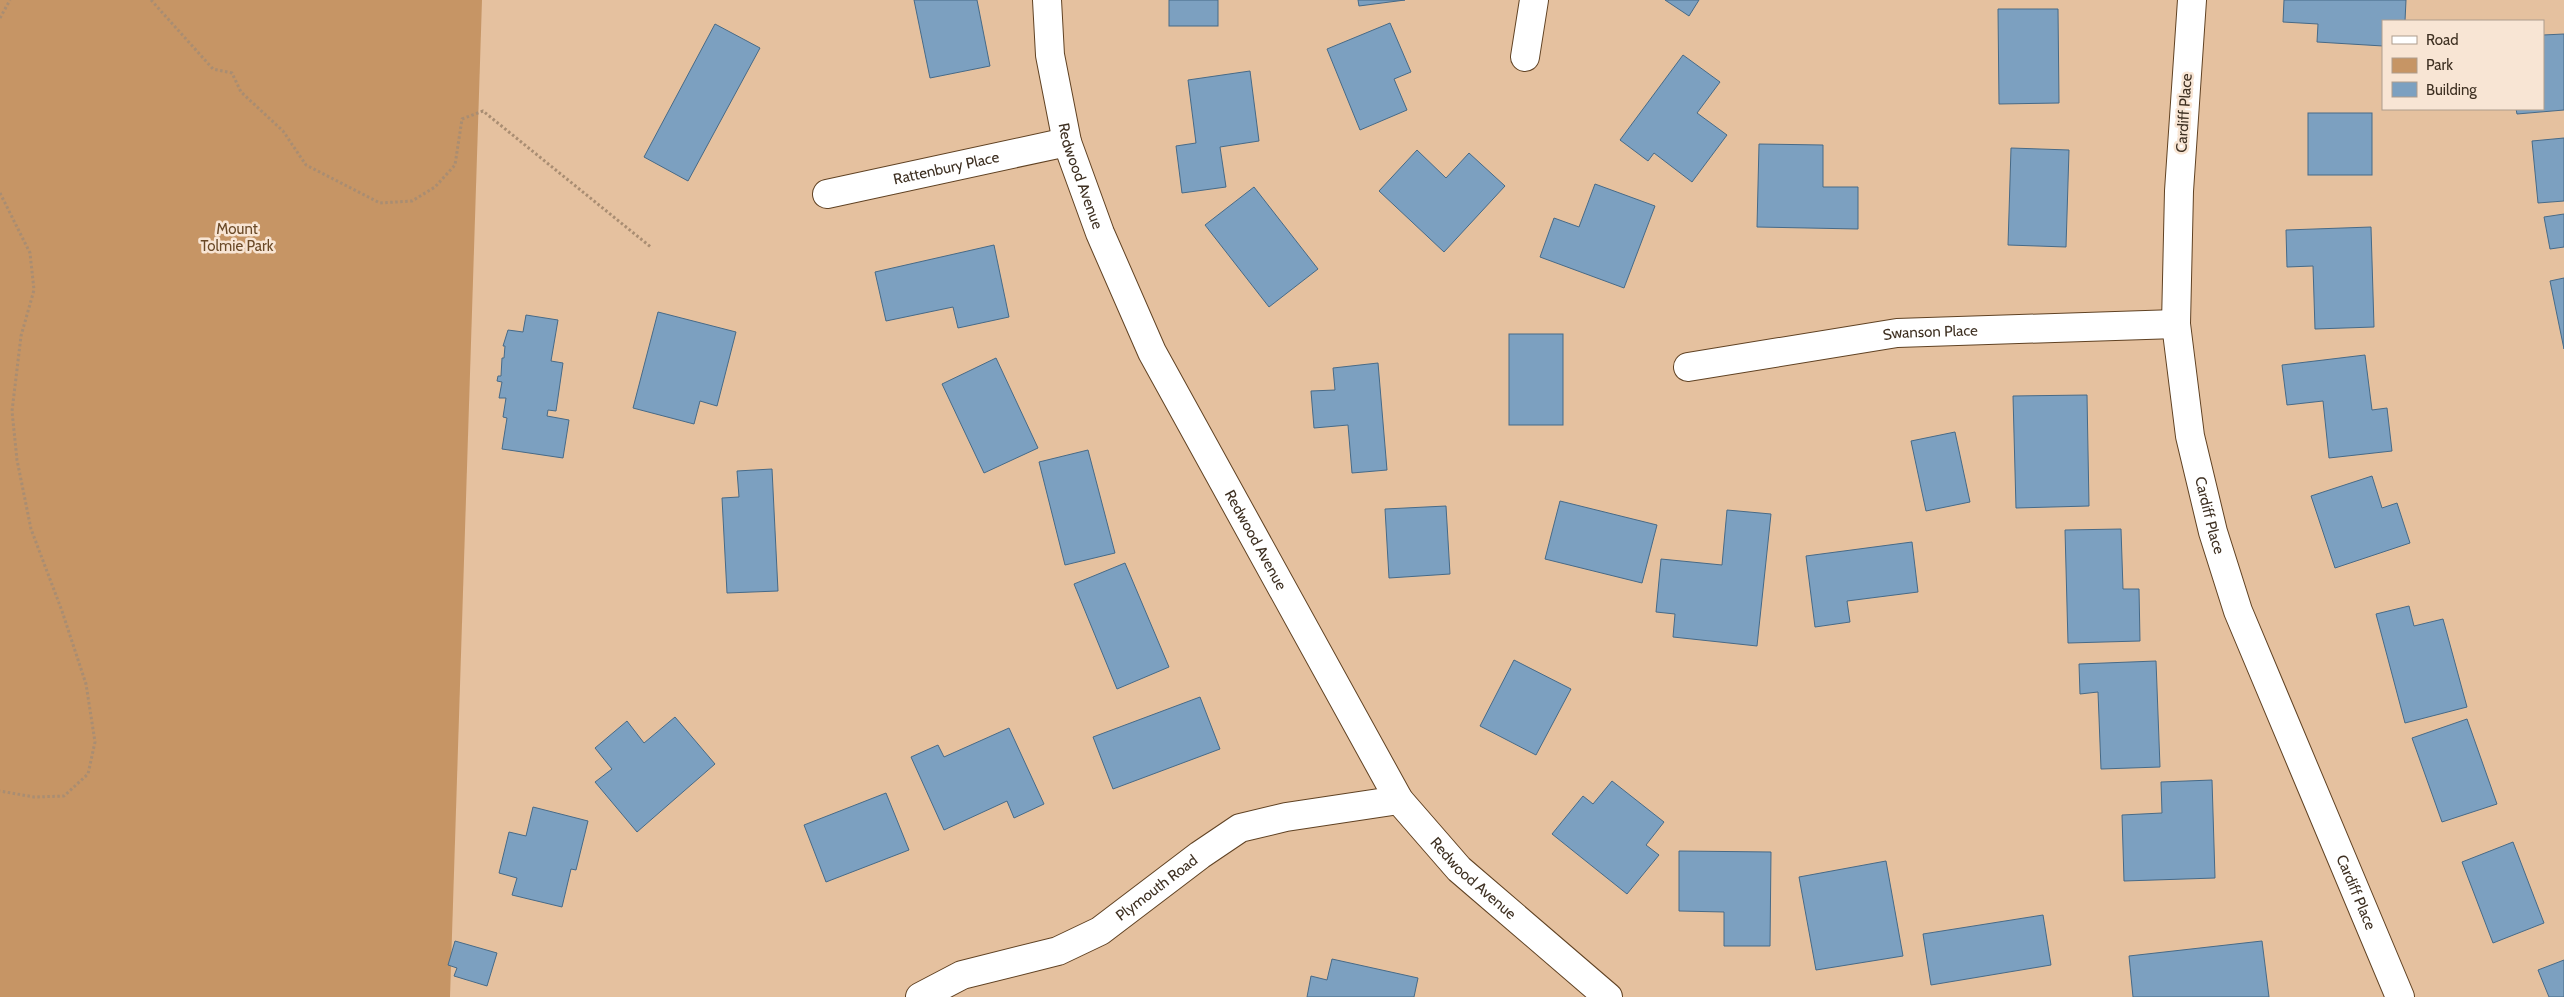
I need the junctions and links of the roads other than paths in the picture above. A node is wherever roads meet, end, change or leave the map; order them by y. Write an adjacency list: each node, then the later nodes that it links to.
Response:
1 (1047, 0): 5 (street, Redwood Avenue)
2 (1534, 0): 4 (street)
3 (2192, 0): 7 (street, Cardiff Place)
4 (1525, 57)
5 (1067, 142): 6 (street, Rattenbury Place); 9 (street, Redwood Avenue)
6 (827, 194)
7 (2176, 324): 8 (street, Swanson Place); 12 (street, Cardiff Place)
8 (1688, 367)
9 (1399, 800): 10 (street, Plymouth Road); 11 (street, Redwood Avenue)
10 (920, 997)
11 (1608, 997)
12 (2400, 997)

